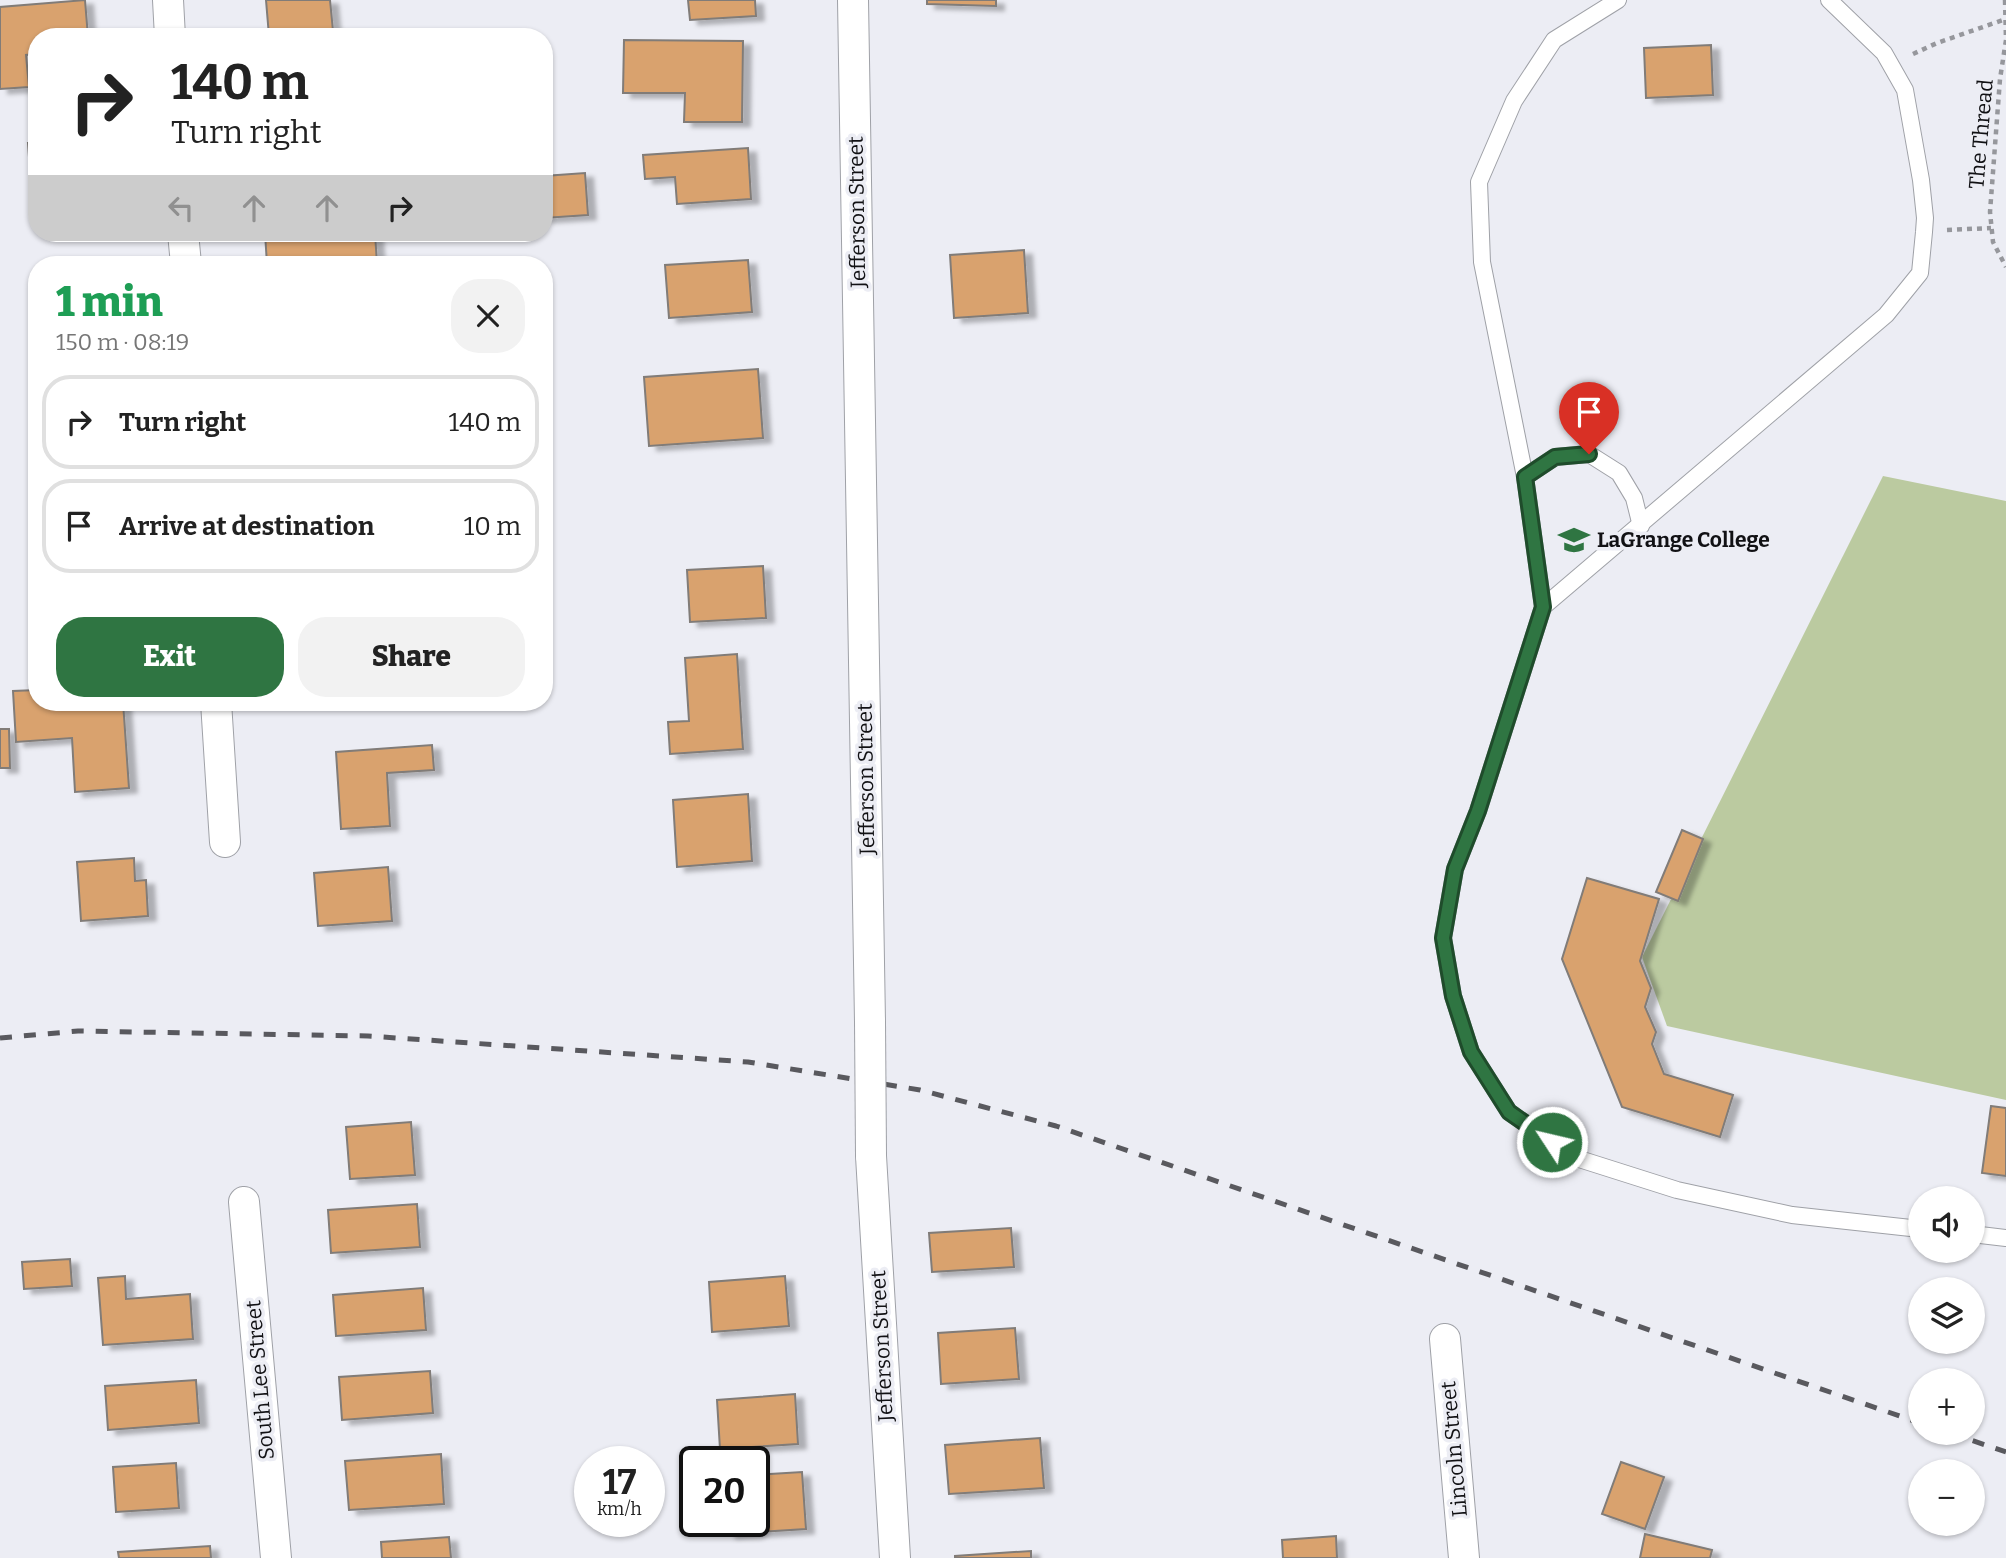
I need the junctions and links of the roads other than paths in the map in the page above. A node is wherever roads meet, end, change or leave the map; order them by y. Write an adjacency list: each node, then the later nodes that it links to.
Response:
1 (168, 0): 5 (street)
2 (853, 0): 17 (street, Jefferson Street, bridge)
3 (1618, 0): 6 (lane)
4 (1829, 0): 7 (lane)
5 (170, 28)
6 (1525, 477): 7 (lane); 8 (lane)
7 (1641, 526): 8 (lane)
8 (1543, 607): 12 (lane)
9 (217, 711): 10 (street)
10 (225, 842)
11 (244, 1202): 16 (street, South Lee Street)
12 (1908, 1228)
13 (1985, 1236): 14 (lane)
14 (2006, 1238)
15 (1445, 1339): 18 (street, Lincoln Street)
16 (276, 1558)
17 (895, 1558)
18 (1464, 1558)

